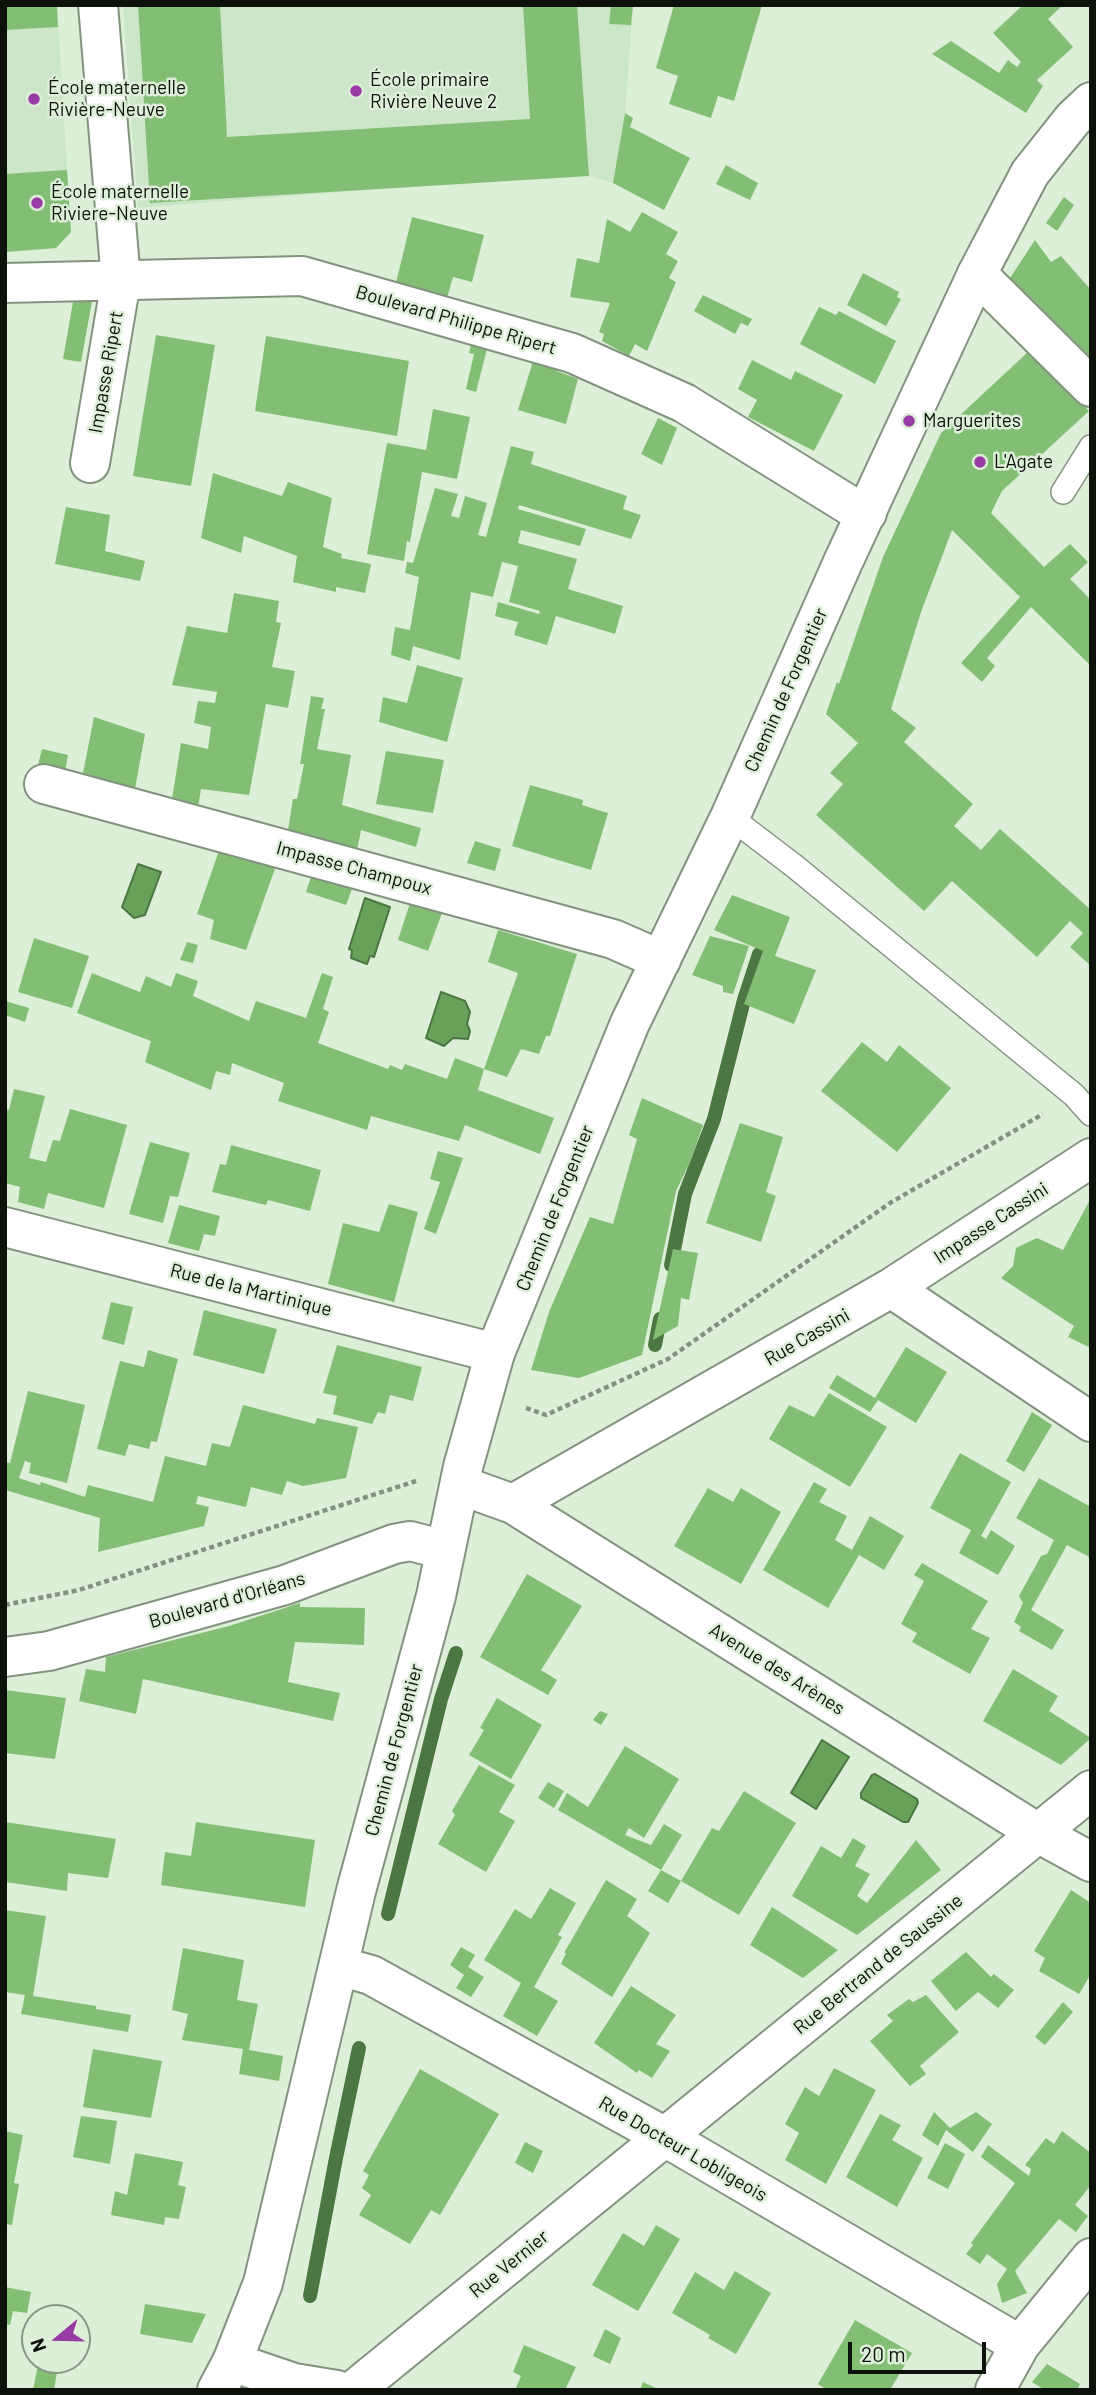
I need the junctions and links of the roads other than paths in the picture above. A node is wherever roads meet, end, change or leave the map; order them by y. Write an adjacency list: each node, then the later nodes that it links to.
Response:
1 (98, 5): 4 (street, Impasse Ripert)
2 (1091, 102): 3 (street, Chemin de Forgentier)
3 (977, 274): 6 (street); 10 (street, Chemin de Forgentier)
4 (121, 281): 5 (street, Boulevard Philippe Ripert); 8 (street, Impasse Ripert); 10 (street, Boulevard Philippe Ripert)
5 (5, 283)
6 (1091, 387)
7 (1091, 447): 9 (lane)
8 (90, 463)
9 (1063, 492)
10 (867, 513): 12 (street, Chemin de Forgentier)
11 (44, 784): 13 (street, Impasse Champoux)
12 (730, 817): 13 (street, Chemin de Forgentier); 14 (lane)
13 (661, 960): 18 (street, Chemin de Forgentier)
14 (1091, 1114)
15 (1091, 1158): 17 (street, Impasse Cassini)
16 (5, 1227): 18 (street, Rue de la Martinique)
17 (891, 1288): 19 (street); 21 (street, Rue Cassini)
18 (495, 1353): 20 (street, Chemin de Forgentier)
19 (1091, 1422)
20 (444, 1481): 21 (street, Avenue des Arènes); 22 (street, Chemin de Forgentier)
21 (513, 1504): 25 (street, Avenue des Arènes)
22 (446, 1550): 23 (street, Boulevard d'Orléans); 27 (street, Chemin de Forgentier)
23 (5, 1657)
24 (1091, 1790): 25 (street, Rue Bertrand de Saussine)
25 (1038, 1833): 26 (street, Avenue des Arènes); 28 (street, Rue Bertrand de Saussine)
26 (1091, 1863)
27 (339, 1966): 28 (street, Rue Docteur Lobligeois); 31 (street, Chemin de Forgentier)
28 (665, 2137): 30 (street, Rue Docteur Lobligeois); 33 (street, Rue Vernier)
29 (1091, 2258): 30 (street)
30 (1020, 2345): 34 (street)
31 (225, 2376): 32 (street)
32 (337, 2390)
33 (354, 2390)
34 (995, 2390)

